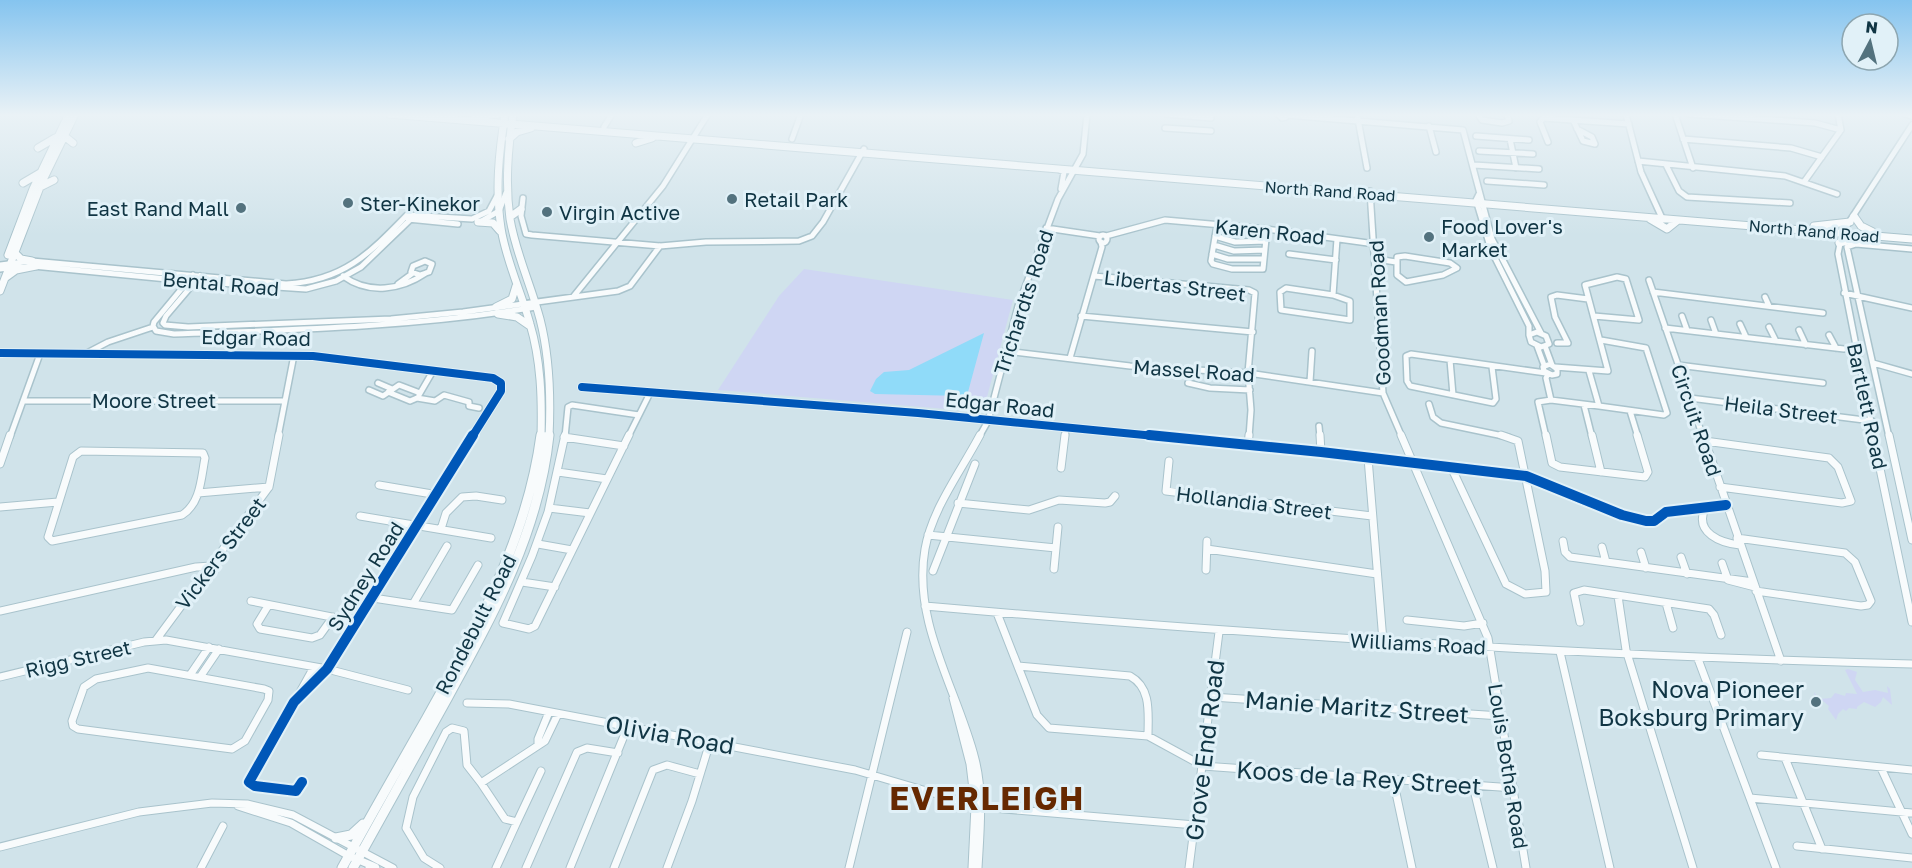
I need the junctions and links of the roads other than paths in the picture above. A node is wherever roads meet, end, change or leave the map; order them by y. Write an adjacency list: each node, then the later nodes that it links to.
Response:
1 (1514, 154): 25 (street)
2 (51, 155): 28 (main road)
3 (503, 155): 37 (main road, Rondebult Road)
4 (508, 155): 34 (main road, Rondebult Road)
5 (683, 155): 67 (street)
6 (861, 155): 72 (street)
7 (912, 155): 8 (main road, North Rand Road)
8 (919, 155): 22 (main road, North Rand Road); 23 (main road, North Rand Road)
9 (1081, 155): 23 (street, Trichardts Road)
10 (1365, 155): 24 (street)
11 (1471, 155): 19 (street)
12 (1636, 155): 18 (street)
13 (1688, 155): 26 (street)
14 (1813, 155): 17 (street)
15 (1824, 155): 17 (street)
16 (1893, 155): 48 (street, Bartlett Road)
17 (1822, 157): 31 (street)
18 (1638, 161): 20 (street); 47 (street)
19 (1474, 165): 21 (street); 40 (street)
20 (1666, 165): 26 (street); 41 (street)
21 (1500, 167): 25 (street); 30 (street)
22 (1056, 168): 23 (main road, North Rand Road); 39 (street)
23 (1076, 168): 35 (main road, North Rand Road); 39 (street, Trichardts Road)
24 (1367, 168)
25 (1516, 168): 27 (street)
26 (1692, 168): 31 (street)
27 (1539, 169)
28 (43, 173): 33 (main road); 33 (main road); 33 (main road)
29 (1487, 181): 30 (street)
30 (1506, 182): 32 (street)
31 (1804, 182): 36 (street)
32 (1544, 185)
33 (36, 188): 75 (main road); 83 (main road)
34 (506, 193): 43 (street); 45 (main road, Rondebult Road)
35 (1371, 193): 40 (main road, North Rand Road); 68 (street, Goodman Road)
36 (1837, 194)
37 (497, 196): 43 (main road, Rondebult Road); 44 (street)
38 (523, 198): 42 (street)
39 (1058, 199): 54 (street, Trichardts Road)
40 (1480, 200): 46 (main road, North Rand Road); 47 (main road, North Rand Road); 129 (street); 132 (street)
41 (1790, 203)
42 (521, 210): 45 (main road); 67 (street)
43 (499, 211): 51 (street); 60 (main road, Rondebult Road)
44 (409, 217): 50 (street); 57 (street, Bental Road); 87 (street, Bental Road)
45 (510, 217): 111 (main road, Rondebult Road)
46 (1642, 217): 47 (main road, North Rand Road); 49 (main road)
47 (1661, 217): 49 (main road, North Rand Road); 53 (main road, North Rand Road)
48 (1852, 219): 53 (main road); 58 (street, Bartlett Road); 59 (main road)
49 (1697, 221): 56 (main road, North Rand Road)
50 (428, 222): 51 (street); 57 (street)
51 (478, 222): 60 (main road)
52 (1217, 225): 55 (street, Karen Road); 61 (street); 65 (street, Karen Road)
53 (1803, 226): 58 (main road, North Rand Road)
54 (1046, 228): 65 (street); 142 (street, Trichardts Road)
55 (1267, 229): 64 (street, Karen Road); 66 (street)
56 (1818, 230): 58 (main road, North Rand Road); 70 (main road)
57 (399, 231): 84 (street, Bental Road)
58 (1843, 232): 59 (main road, North Rand Road); 62 (main road, North Rand Road); 70 (street, Bartlett Road)
59 (1876, 233): 63 (main road, North Rand Road)
60 (502, 235): 94 (main road, Rondebult Road)
61 (1215, 236): 66 (street); 69 (street)
62 (1884, 236): 63 (main road, North Rand Road); 70 (main road)
63 (1912, 238)
64 (1337, 239): 68 (street, Karen Road); 80 (street)
65 (1103, 240): 88 (street)
66 (1266, 241): 74 (street)
67 (616, 243): 72 (street); 106 (street)
68 (1375, 243): 79 (street, Goodman Road)
69 (1214, 245): 74 (street); 76 (street)
70 (1838, 245): 102 (street, Bartlett Road)
71 (1848, 245): 73 (street, North Rand Road); 105 (street, Bartlett Road)
72 (660, 246): 106 (street)
73 (1912, 249)
74 (1265, 250): 78 (street)
75 (14, 252): 82 (main road); 83 (main road)
76 (1212, 254): 78 (street); 78 (street)
77 (1289, 254): 80 (street)
78 (1264, 259)
79 (1376, 259): 81 (street); 170 (street, Goodman Road)
80 (1336, 260): 103 (street)
81 (1396, 262): 81 (street)
82 (34, 263): 83 (street, Bental Road); 89 (main road); 90 (street, Bental Road); 92 (street, Bental Road)
83 (5, 266): 89 (main road)
84 (361, 267): 87 (street, Bental Road); 95 (street)
85 (413, 273): 86 (street); 86 (street); 96 (street)
86 (426, 273): 96 (street)
87 (342, 275): 90 (street, Bental Road); 93 (street, Bental Road); 95 (street)
88 (1094, 276): 117 (street); 128 (street, Libertas Street)
89 (3, 278): 99 (main road)
90 (194, 279): 92 (street); 93 (street, Bental Road); 115 (street)
91 (1649, 280): 100 (street, Circuit Road)
92 (188, 281): 122 (street)
93 (327, 284): 95 (street)
94 (516, 284): 112 (main road, Rondebult Road); 115 (main road)
95 (354, 285): 96 (street)
96 (394, 286)
97 (1673, 287): 104 (street)
98 (1703, 290): 109 (street)
99 (0, 291)
100 (1653, 292): 104 (street); 125 (street, Circuit Road)
101 (1734, 293): 110 (street)
102 (1844, 293): 105 (street); 184 (street, Bartlett Road)
103 (1333, 295): 103 (street)
104 (1676, 295): 109 (street)
105 (1858, 296): 114 (street); 150 (street, Bartlett Road)
106 (573, 297): 111 (street)
107 (1765, 297): 113 (street)
108 (1588, 298): 118 (street); 118 (street); 136 (street)
109 (1706, 299): 110 (street)
110 (1738, 302): 113 (street)
111 (535, 305): 112 (street); 326 (main road, Rondebult Road)
112 (525, 306): 115 (street); 123 (main road, Rondebult Road)
113 (1769, 306): 116 (street)
114 (1912, 308)
115 (497, 310): 122 (street); 123 (main road)
116 (1823, 313)
117 (1081, 316): 128 (street); 148 (street)
118 (1594, 316): 134 (street)
119 (1682, 316): 126 (street)
120 (1711, 320): 130 (street)
121 (1740, 324): 133 (street)
122 (153, 327): 146 (street)
123 (531, 327): 318 (main road, Rondebult Road)
124 (1769, 327): 135 (street)
125 (1665, 328): 126 (street); 152 (street, Circuit Road)
126 (1687, 330): 130 (street)
127 (1799, 330): 137 (street)
128 (1253, 332): 157 (street)
129 (1541, 333): 132 (street); 139 (street)
130 (1716, 334): 133 (street)
131 (1829, 334): 140 (street)
132 (1529, 335): 138 (street)
133 (1746, 338): 135 (street)
134 (1601, 340): 156 (street); 181 (street)
135 (1776, 341): 137 (street)
136 (1557, 343)
137 (1806, 345): 140 (street)
138 (1537, 346): 139 (street); 151 (street)
139 (1545, 346): 153 (street)
140 (1836, 348): 141 (street)
141 (1844, 350)
142 (1005, 351): 148 (street, Massel Road); 183 (street, Trichardts Road)
143 (1312, 351): 160 (street)
144 (0, 353): 145 (street, Edgar Road)
145 (40, 354): 146 (street, Edgar Road); 175 (street)
146 (85, 354): 147 (street, Edgar Road)
147 (294, 355): 155 (street, Edgar Road); 176 (street, Vickers Street)
148 (1070, 358): 157 (street, Massel Road)
149 (1450, 360): 154 (street); 171 (street); 171 (street)
150 (1873, 363): 159 (street); 219 (street, Bartlett Road)
151 (1544, 365): 153 (street); 158 (street)
152 (1678, 365): 163 (street); 173 (street, Circuit Road)
153 (1554, 366): 156 (street); 158 (street)
154 (1492, 367): 158 (street); 171 (street)
155 (433, 371): 168 (street, Edgar Road); 172 (street)
156 (1589, 371): 179 (street)
157 (1248, 373): 160 (street, Massel Road); 167 (street)
158 (1547, 373): 174 (street)
159 (1912, 374)
160 (1310, 382): 170 (street, Massel Road)
161 (378, 383): 166 (street)
162 (1188, 383): 167 (street)
163 (1823, 383)
164 (582, 387): 169 (street, Edgar Road)
165 (369, 390): 166 (street)
166 (390, 390): 172 (street); 172 (street)
167 (1250, 390): 190 (street)
168 (501, 391): 207 (street, Sydney Road)
169 (650, 393): 182 (street); 183 (street, Edgar Road)
170 (1383, 393): 196 (street, Goodman Road)
171 (1453, 395)
172 (419, 396): 180 (street)
173 (1690, 398): 184 (street, Heila Street); 188 (street, Circuit Road)
174 (1551, 399): 178 (street); 200 (street)
175 (23, 401): 176 (street, Moore Street); 194 (street)
176 (284, 401): 205 (street, Vickers Street)
177 (1429, 404): 201 (street)
178 (1584, 405): 179 (street); 200 (street)
179 (1599, 406): 181 (street)
180 (479, 408)
181 (1630, 411): 200 (street)
182 (639, 415): 187 (street); 189 (street)
183 (988, 421): 186 (street, Edgar Road); 223 (street, Trichardts Road)
184 (1872, 421): 247 (street, Bartlett Road)
185 (1319, 426): 191 (street)
186 (1066, 428): 190 (street, Edgar Road); 197 (street)
187 (564, 437): 189 (street); 199 (street)
188 (1704, 441): 204 (street, Circuit Road); 204 (street)
189 (624, 446): 202 (street)
190 (1248, 446): 191 (street, Edgar Road)
191 (1321, 452): 192 (street, Edgar Road)
192 (1368, 458): 196 (street, Edgar Road); 218 (street)
193 (1169, 461): 218 (street, Hollandia Street)
194 (0, 464)
195 (975, 464): 211 (street)
196 (1414, 464): 198 (street, Edgar Road); 266 (street, Louis Botha Road)
197 (1061, 468)
198 (1452, 469): 201 (street, Edgar Road); 201 (street)
199 (558, 472): 202 (street); 214 (street)
200 (1600, 472)
201 (1526, 476): 215 (street, Edgar Road)
202 (607, 479): 216 (street)
203 (379, 484): 207 (street)
204 (1720, 486): 212 (street, Circuit Road)
205 (269, 487): 206 (street); 239 (street, Vickers Street)
206 (198, 493): 210 (street); 210 (street)
207 (438, 495): 220 (street, Sydney Road)
208 (1115, 496): 211 (street)
209 (502, 500): 222 (street)
210 (58, 502): 213 (street)
211 (958, 503): 224 (street)
212 (1726, 505): 215 (street, Edgar Road); 228 (street, Circuit Road)
213 (0, 507)
214 (549, 508): 216 (street); 229 (street)
215 (1705, 508): 228 (street)
216 (590, 513): 233 (street)
217 (360, 516): 220 (street)
218 (1372, 516): 244 (street)
219 (1909, 517): 226 (street, Bartlett Road)
220 (418, 524): 222 (street); 252 (street, Sydney Road)
221 (1058, 527): 232 (street)
222 (441, 529): 225 (street)
223 (928, 535): 224 (street); 258 (street, Trichardts Road)
224 (946, 536): 232 (street); 243 (street)
225 (491, 538)
226 (1912, 540)
227 (1563, 541): 236 (street)
228 (1739, 541): 250 (street, Circuit Road); 250 (street)
229 (538, 544): 233 (street); 248 (street)
230 (447, 546): 255 (street)
231 (1602, 547): 236 (street)
232 (1056, 548): 240 (street)
233 (572, 550): 249 (street)
234 (1641, 552): 241 (street)
235 (1681, 557): 245 (street)
236 (1606, 562): 241 (street)
237 (1722, 563): 246 (street)
238 (478, 565): 255 (street)
239 (211, 566): 259 (street); 271 (street, Vickers Street)
240 (1054, 568)
241 (1647, 568): 245 (street)
242 (1206, 570): 244 (street)
243 (933, 571)
244 (1377, 574): 272 (street)
245 (1687, 574): 246 (street)
246 (1728, 580): 250 (street)
247 (1905, 580): 256 (street, Bartlett Road); 265 (street, Bartlett Road)
248 (522, 582): 249 (street); 249 (street)
249 (555, 587)
250 (1754, 587): 279 (street, Circuit Road)
251 (1618, 596): 254 (street); 264 (street); 277 (street)
252 (373, 598): 255 (street); 263 (street, Sydney Road)
253 (251, 601): 257 (street)
254 (1666, 603): 267 (street); 270 (street)
255 (413, 604)
256 (1912, 605)
257 (268, 606): 261 (street); 261 (street)
258 (925, 606): 260 (street, Williams Road); 315 (street, Trichardts Road)
259 (0, 611)
260 (997, 613): 269 (street, Williams Road); 281 (street)
261 (333, 617): 263 (street)
262 (1407, 620): 266 (street)
263 (357, 622): 283 (street, Sydney Road)
264 (1580, 622)
265 (1912, 622)
266 (1483, 623): 274 (street, Louis Botha Road)
267 (1673, 628)
268 (907, 632): 306 (street)
269 (1219, 632): 272 (street, Williams Road); 288 (street, Grove End Road)
270 (1722, 635)
271 (156, 640): 273 (street); 285 (street, Rigg Street)
272 (1383, 641): 274 (street, Williams Road)
273 (209, 647): 275 (street); 284 (street)
274 (1491, 648): 276 (street, Williams Road); 293 (street, Louis Botha Road)
275 (219, 649): 282 (street); 286 (street)
276 (1560, 652): 277 (street, Williams Road); 349 (street)
277 (1629, 656): 278 (street, Williams Road); 350 (street)
278 (1698, 659): 279 (street, Williams Road); 312 (street)
279 (1781, 661): 280 (street, Williams Road)
280 (1912, 664)
281 (1018, 666): 295 (street); 295 (street)
282 (314, 667): 283 (street); 289 (street)
283 (327, 669): 287 (street); 289 (street, Sydney Road)
284 (190, 675): 286 (street); 286 (street)
285 (0, 677)
286 (200, 677)
287 (408, 690)
288 (1212, 697): 293 (street, Manie Maritz Street); 301 (street, Grove End Road)
289 (294, 702): 308 (street, Sydney Road)
290 (467, 704): 291 (street, Olivia Road)
291 (549, 712): 292 (street, Olivia Road); 297 (street)
292 (558, 714): 294 (street, Olivia Road); 297 (street)
293 (1502, 716): 311 (street, Louis Botha Road)
294 (628, 726): 296 (street, Olivia Road); 298 (street)
295 (1148, 736): 301 (street)
296 (711, 742): 305 (street); 306 (street, Olivia Road)
297 (537, 745): 309 (street)
298 (618, 753): 338 (street); 339 (street)
299 (1761, 755): 300 (street)
300 (1785, 758): 302 (street); 313 (street)
301 (1203, 766): 307 (street, Koos de la Rey Street); 320 (street, Grove End Road)
302 (1881, 768): 303 (street); 316 (street)
303 (1912, 770)
304 (541, 771): 319 (street)
305 (700, 774): 340 (street); 341 (street)
306 (872, 776): 315 (street, Olivia Road); 342 (street)
307 (1393, 779): 310 (street, Koos de la Rey Street); 346 (street)
308 (302, 782)
309 (481, 783): 319 (street); 336 (street)
310 (1473, 786): 311 (street, Koos de la Rey Street); 347 (street)
311 (1514, 788): 348 (street, Louis Botha Road)
312 (1750, 798): 313 (street); 351 (street)
313 (1803, 802): 316 (street); 327 (street)
314 (235, 805): 323 (street); 325 (street); 328 (street)
315 (978, 807): 320 (street, Olivia Road); 343 (street, Trichardts Road); 344 (street, Trichardts Road)
316 (1901, 812): 317 (street); 322 (street)
317 (1912, 813)
318 (371, 816): 323 (main road); 326 (main road, Rondebult Road)
319 (517, 822): 337 (street)
320 (1195, 825): 345 (street, Grove End Road)
321 (223, 826): 330 (street)
322 (1912, 834)
323 (336, 838): 326 (street)
324 (1797, 846): 327 (street)
325 (0, 847)
326 (359, 848): 328 (main road, Rondebult Road); 335 (street)
327 (1822, 849): 329 (street)
328 (353, 857): 331 (main road, Rondebult Road); 332 (main road, Rondebult Road); 334 (street)
329 (1912, 858)
330 (201, 868)
331 (342, 868)
332 (353, 868)
333 (370, 868): 334 (main road)
334 (376, 868)
335 (393, 868)
336 (440, 868)
337 (496, 868)
338 (526, 868)
339 (570, 868)
340 (614, 868)
341 (667, 868)
342 (849, 868)
343 (972, 868)
344 (978, 868)
345 (1189, 868)
346 (1412, 868)
347 (1493, 868)
348 (1526, 868)
349 (1610, 868)
350 (1693, 868)
351 (1776, 868)

